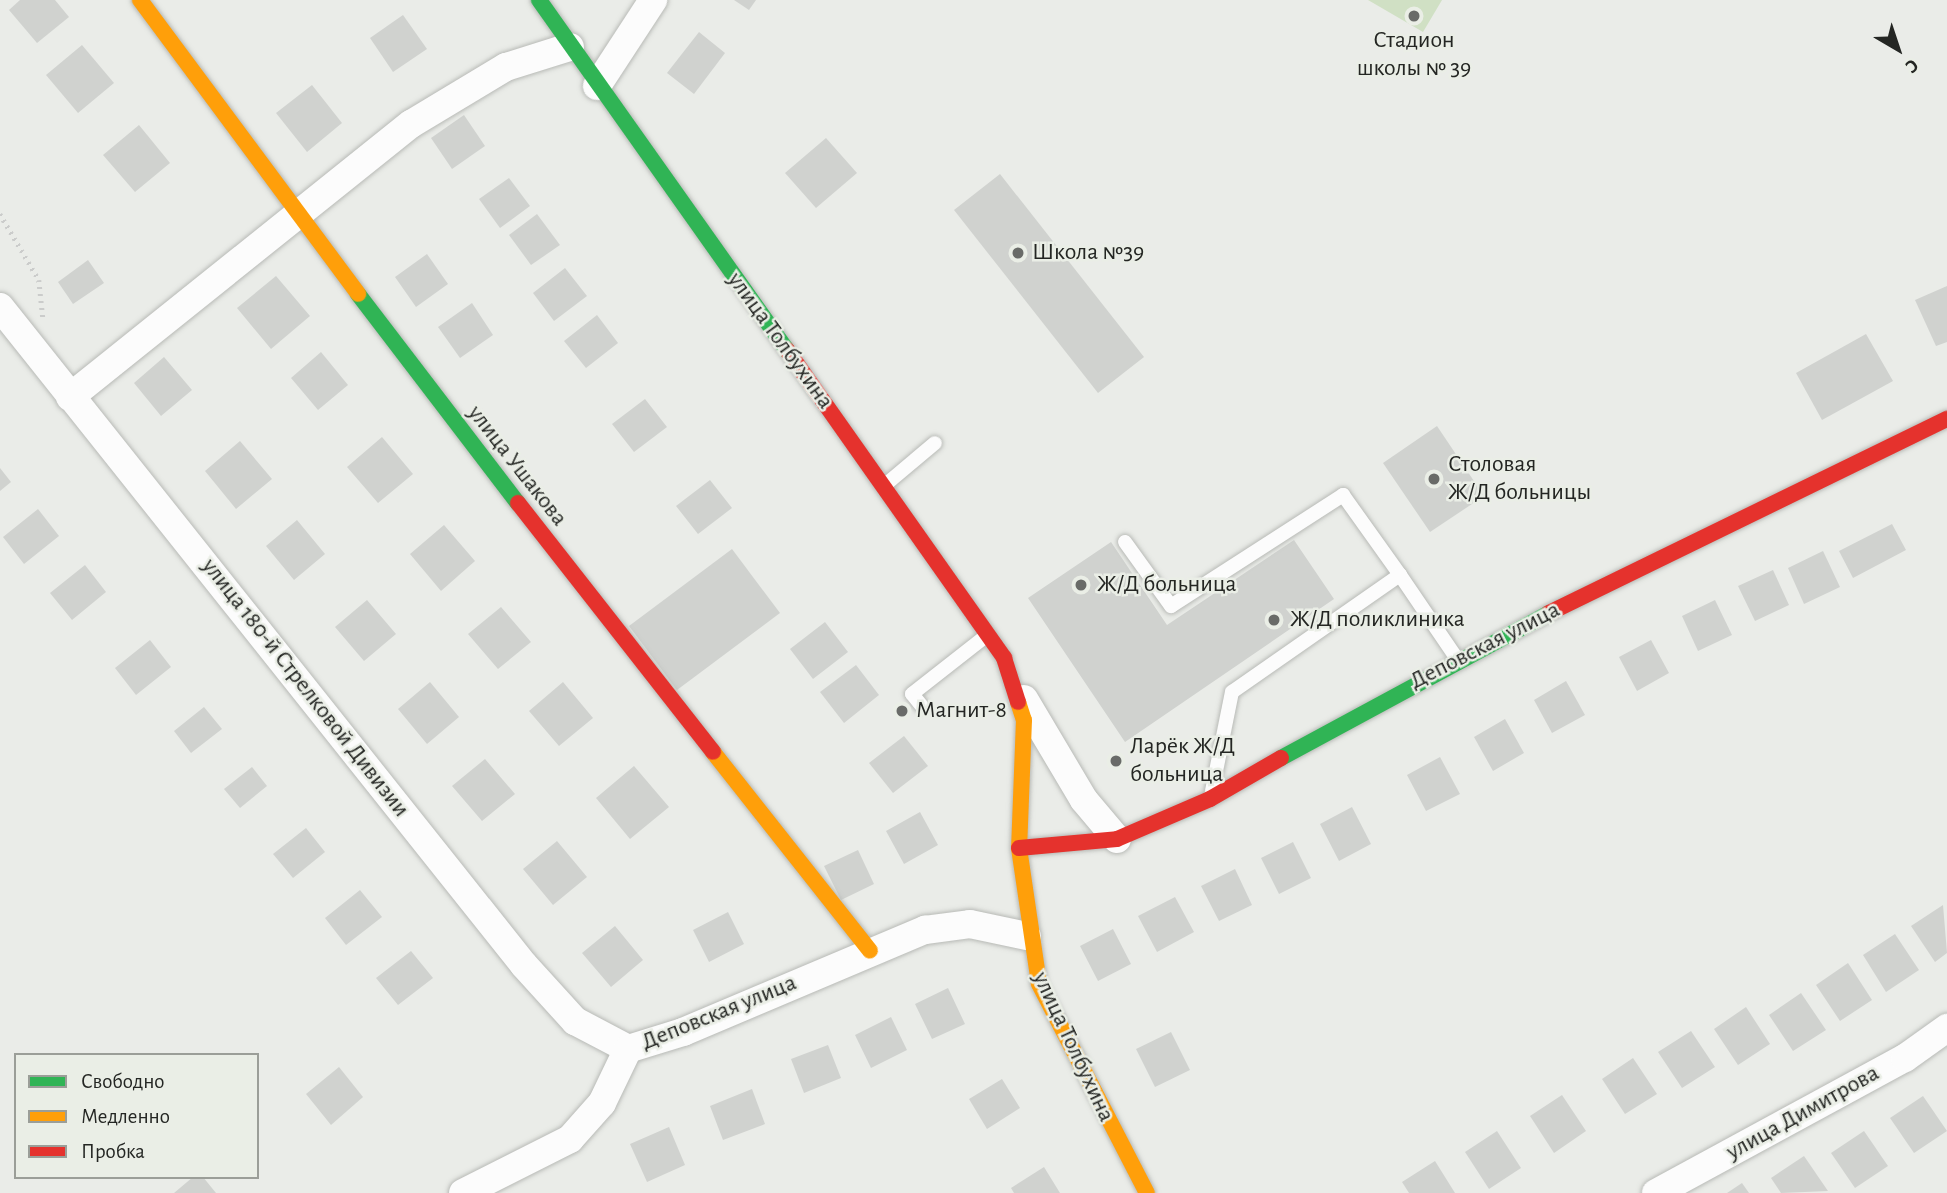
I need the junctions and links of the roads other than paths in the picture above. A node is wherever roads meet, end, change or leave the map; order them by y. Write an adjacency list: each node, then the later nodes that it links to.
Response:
1 (140, 0): 6 (street, улица Ушакова)
2 (539, 0): 4 (street, улица Толбухина)
3 (653, 0): 5 (street)
4 (570, 47): 5 (street, улица Толбухина); 6 (street)
5 (597, 86): 11 (street, улица Толбухина)
6 (300, 209): 8 (street); 22 (street, улица Ушакова)
7 (0, 307): 8 (street, улица 180-й Стрелковой Дивизии)
8 (71, 397): 24 (street, улица 180-й Стрелковой Дивизии)
9 (1947, 419): 15 (street, Деповская улица)
10 (935, 443): 11 (lane)
11 (884, 486): 14 (street, улица Толбухина)
12 (1125, 542): 13 (lane)
13 (1399, 575): 15 (lane); 18 (lane)
14 (990, 633): 16 (street, улица Толбухина); 17 (lane)
15 (1456, 658): 18 (street, Деповская улица)
16 (1016, 684): 19 (street, улица Толбухина); 20 (street, улица Толбухина)
17 (921, 705)
18 (1210, 799): 19 (street, Деповская улица)
19 (1117, 839): 20 (street, Деповская улица)
20 (1019, 848): 21 (street, улица Толбухина)
21 (1027, 936): 22 (street, Деповская улица); 26 (street, улица Толбухина)
22 (870, 951): 24 (street, Деповская улица)
23 (1947, 1028): 27 (street, улица Димитрова)
24 (628, 1049): 25 (street, Деповская улица)
25 (463, 1193)
26 (1147, 1193)
27 (1656, 1193)

